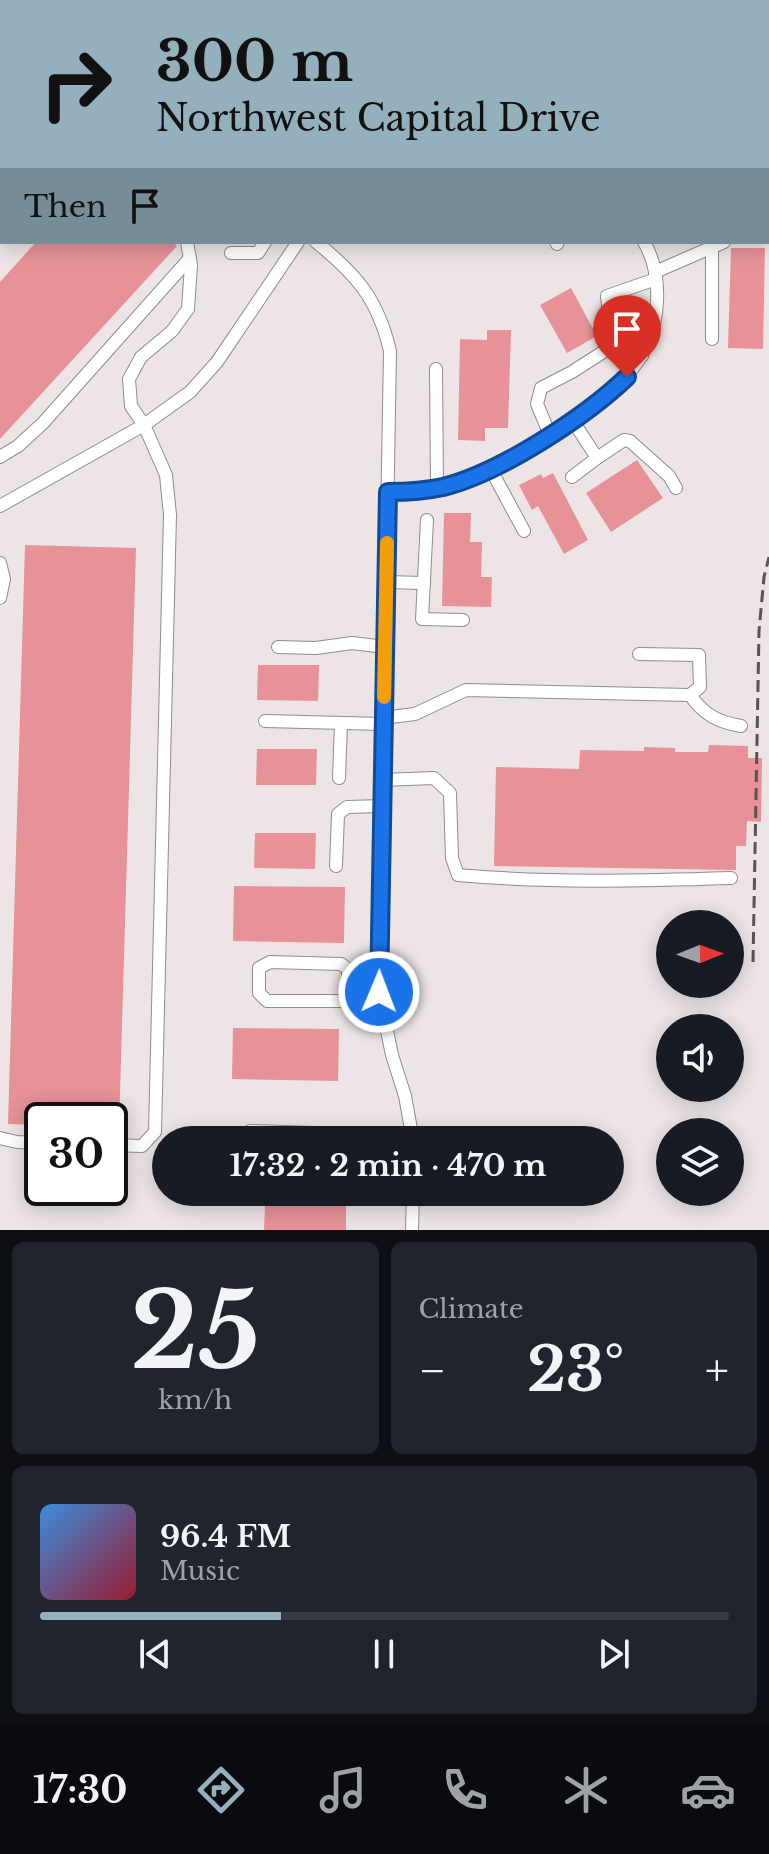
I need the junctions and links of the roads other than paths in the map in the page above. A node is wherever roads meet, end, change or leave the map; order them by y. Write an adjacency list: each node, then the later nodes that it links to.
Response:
1 (187, 244): 9 (street)
2 (264, 244): 8 (street)
3 (297, 244): 16 (street)
4 (318, 244): 24 (street)
5 (645, 244): 10 (street)
6 (717, 244): 10 (street)
7 (719, 244): 11 (street)
8 (231, 253)
9 (190, 258): 16 (street); 18 (street)
10 (656, 275): 12 (street); 13 (street)
11 (712, 339)
12 (617, 343): 13 (street); 17 (street)
13 (642, 356): 15 (street)
14 (436, 369): 22 (street)
15 (573, 421): 17 (street); 19 (street)
16 (144, 425): 25 (street); 51 (street)
17 (550, 435): 20 (street)
18 (0, 457)
19 (597, 458): 21 (street); 23 (street)
20 (490, 468): 22 (street); 27 (street)
21 (572, 477)
22 (437, 488): 24 (street)
23 (676, 488)
24 (388, 492): 29 (street)
25 (0, 506)
26 (427, 520): 30 (street)
27 (524, 531)
28 (0, 563): 31 (street)
29 (386, 582): 30 (street); 34 (street)
30 (424, 583): 32 (street)
31 (0, 598)
32 (463, 620)
33 (278, 647): 34 (street)
34 (385, 647): 38 (street)
35 (639, 654): 36 (street)
36 (690, 695): 38 (street); 40 (street)
37 (265, 721): 39 (street)
38 (383, 721): 39 (street); 42 (street)
39 (341, 723): 41 (street)
40 (741, 726)
41 (339, 778)
42 (382, 780): 43 (street); 45 (street)
43 (382, 806): 44 (street); 47 (street)
44 (336, 866)
45 (731, 878)
46 (348, 1001): 46 (street); 47 (street)
47 (381, 1001): 48 (street)
48 (411, 1126)
49 (0, 1138): 50 (street)
50 (24, 1142)
51 (128, 1146)
52 (413, 1206): 53 (street)
53 (412, 1230)

